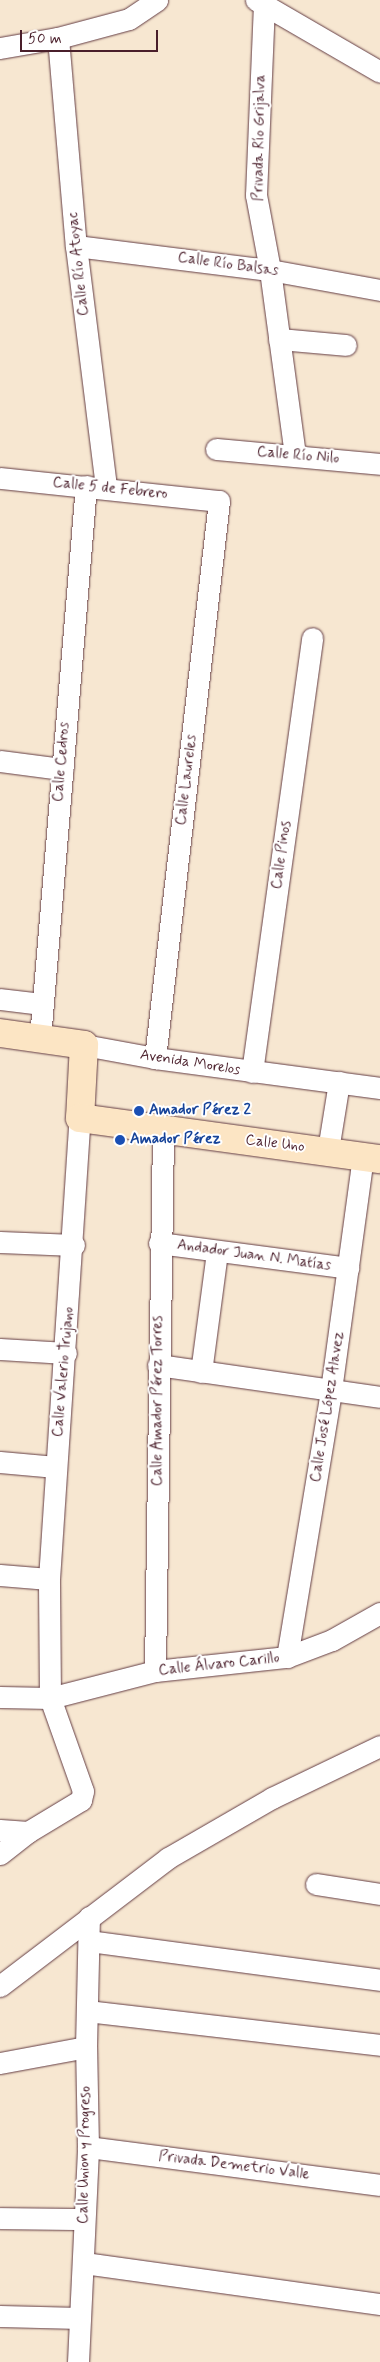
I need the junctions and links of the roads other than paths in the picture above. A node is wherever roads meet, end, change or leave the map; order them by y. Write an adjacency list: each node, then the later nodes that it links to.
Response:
1 (157, 0): 3 (street)
2 (260, 2): 5 (street); 7 (street, Privada Río Grijalva)
3 (58, 38): 4 (street); 6 (street, Calle Río Atoyac)
4 (0, 48)
5 (380, 72)
6 (76, 246): 7 (street, Calle Río Balsas); 15 (street, Calle Río Atoyac)
7 (270, 270): 8 (street, Calle Río Balsas); 9 (street, Privada Río Grijalva)
8 (380, 290)
9 (278, 340): 10 (street); 12 (street, Privada Río Grijalva)
10 (346, 345)
11 (216, 449): 12 (street, Calle Río Nilo)
12 (295, 455): 13 (street, Calle Río Nilo)
13 (380, 464)
14 (0, 478): 15 (street, Calle 5 de Febrero)
15 (96, 487): 16 (street, Calle 5 de Febrero); 19 (street, Calle Cedros)
16 (219, 501): 25 (street, Calle Laureles)
17 (312, 638): 26 (street, Calle Pinos)
18 (0, 761): 19 (street)
19 (62, 769): 21 (street, Calle Cedros)
20 (0, 1000): 21 (street)
21 (42, 1004): 23 (street, Calle Cedros)
22 (0, 1033): 23 (street, Avenida Morelos)
23 (40, 1038): 24 (street, Avenida Morelos)
24 (84, 1045): 25 (street, Avenida Morelos); 29 (street, Calle Valerio Trujano)
25 (155, 1058): 26 (street, Avenida Morelos)
26 (252, 1072): 27 (street, Avenida Morelos)
27 (339, 1082): 28 (street, Avenida Morelos); 31 (street)
28 (380, 1088)
29 (80, 1118): 30 (street, Calle Uno); 35 (street, Calle Valerio Trujano)
30 (163, 1130): 31 (street, Calle Uno); 34 (street, Calle Amador Pérez Torres)
31 (328, 1150): 32 (street, Calle Uno)
32 (372, 1158): 37 (street, Calle José López Alavez)
33 (0, 1242): 35 (street)
34 (159, 1243): 36 (street, Andador Juan N. Matías); 40 (street, Calle Amador Pérez Torres)
35 (74, 1245): 39 (street, Calle Valerio Trujano)
36 (217, 1252): 37 (street, Andador Juan N. Matías); 41 (street)
37 (348, 1268): 42 (street, Calle José López Alavez)
38 (0, 1349): 39 (street)
39 (66, 1353): 45 (street, Calle Valerio Trujano)
40 (158, 1365): 41 (street); 50 (street, Calle Amador Pérez Torres)
41 (201, 1372): 42 (street)
42 (331, 1390): 43 (street); 49 (street, Calle José López Alavez)
43 (380, 1397)
44 (0, 1462): 45 (street)
45 (56, 1467): 47 (street, Calle Valerio Trujano)
46 (0, 1576): 47 (street)
47 (49, 1579): 52 (street, Calle Valerio Trujano)
48 (380, 1613): 49 (street, Calle Álvaro Carillo)
49 (287, 1657): 50 (street, Calle Álvaro Carillo)
50 (155, 1671): 52 (street, Calle Álvaro Carillo)
51 (0, 1697): 52 (street, Calle Álvaro Carillo)
52 (50, 1698): 55 (street, Calle Valerio Trujano)
53 (380, 1746): 59 (street)
54 (0, 1830): 55 (street)
55 (28, 1832): 56 (street)
56 (0, 1854)
57 (316, 1884): 58 (street)
58 (380, 1894)
59 (90, 1917): 60 (street, Calle Union y Progreso); 62 (street)
60 (88, 1941): 61 (street); 63 (street, Calle Union y Progreso)
61 (380, 1980)
62 (0, 1986)
63 (87, 2011): 64 (street); 65 (street, Calle Union y Progreso)
64 (380, 2045)
65 (86, 2047): 66 (street); 67 (street, Calle Union y Progreso)
66 (0, 2063)
67 (88, 2147): 68 (street, Privada Demetrio Valle); 70 (street, Calle Union y Progreso)
68 (380, 2185)
69 (0, 2218): 70 (street)
70 (84, 2219): 71 (street, Calle Union y Progreso)
71 (84, 2263): 72 (street); 74 (street, Calle Union y Progreso)
72 (380, 2304)
73 (0, 2316): 74 (street)
74 (80, 2318): 75 (street, Calle Union y Progreso)
75 (78, 2362)

